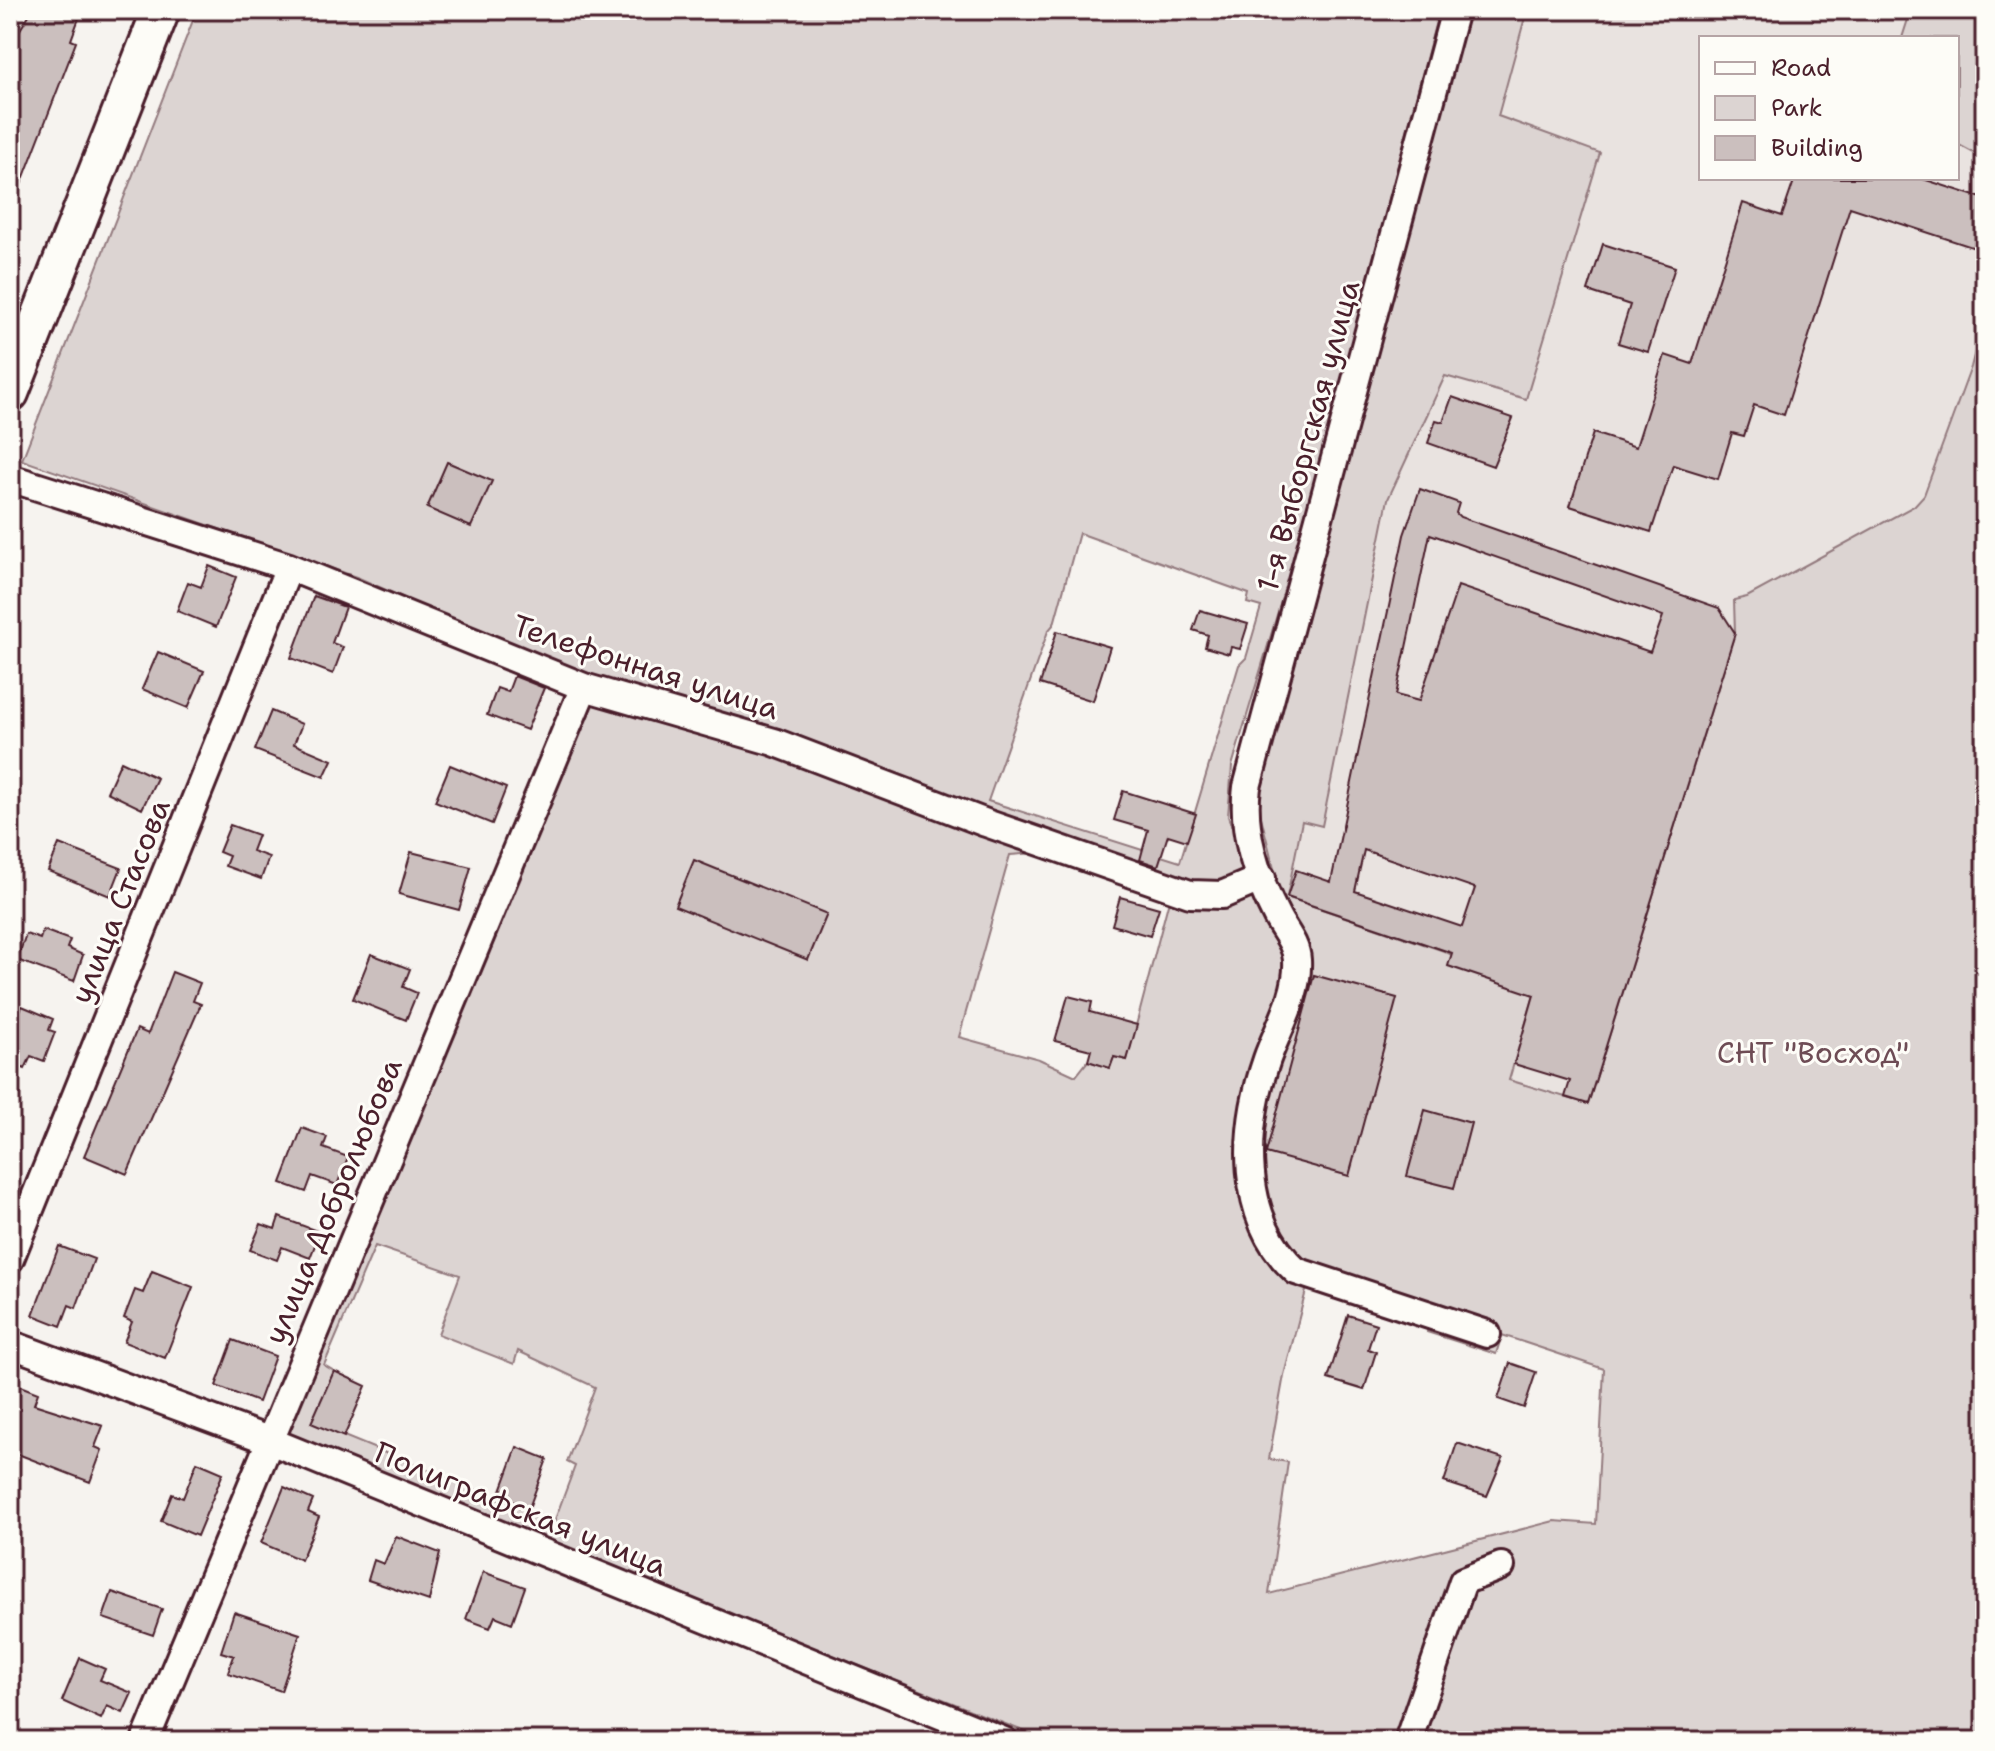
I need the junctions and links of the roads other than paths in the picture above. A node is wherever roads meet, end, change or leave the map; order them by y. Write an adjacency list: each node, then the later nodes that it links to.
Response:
1 (161, 10): 3 (street)
2 (1455, 10): 7 (street, 1-я Выборгская улица)
3 (10, 393)
4 (10, 478): 5 (street, Телефонная улица)
5 (289, 567): 6 (street, Телефонная улица); 8 (street, улица Стасова)
6 (584, 687): 7 (street, Телефонная улица); 11 (street, улица Добролюбова)
7 (1262, 878): 9 (street, 1-я Выборгская улица)
8 (10, 1259)
9 (1487, 1334)
10 (10, 1344): 11 (street, Полиграфская улица)
11 (268, 1440): 13 (street, улица Добролюбова); 14 (street, Полиграфская улица)
12 (1501, 1566): 15 (street)
13 (145, 1741)
14 (1004, 1741)
15 (1408, 1741)

